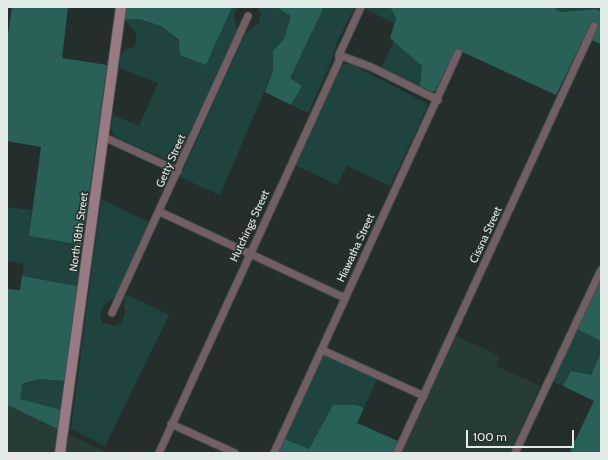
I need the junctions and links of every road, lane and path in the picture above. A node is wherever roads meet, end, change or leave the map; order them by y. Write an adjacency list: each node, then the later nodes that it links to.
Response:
1 (361, 7): 6 (street, Hutchings Street)
2 (120, 9): 8 (main road, North 18th Street)
3 (248, 16): 9 (street, Getty Street)
4 (594, 26): 16 (street, Cissna Street)
5 (458, 53): 7 (street, Hiawatha Street)
6 (339, 56): 7 (street); 11 (street, Hutchings Street)
7 (438, 100): 13 (street, Hiawatha Street)
8 (104, 138): 9 (street); 18 (main road, North 18th Street)
9 (178, 171): 10 (street, Getty Street)
10 (160, 212): 11 (street); 14 (street, Getty Street)
11 (250, 253): 13 (street); 17 (street, Hutchings Street)
12 (601, 270): 23 (street)
13 (345, 298): 15 (street, Hiawatha Street)
14 (112, 313)
15 (322, 350): 16 (street); 21 (street, Hiawatha Street)
16 (424, 396): 22 (street, Cissna Street)
17 (172, 424): 19 (street, Hutchings Street); 20 (street)
18 (60, 453)
19 (158, 453)
20 (235, 453)
21 (274, 453)
22 (397, 453)
23 (515, 453)

